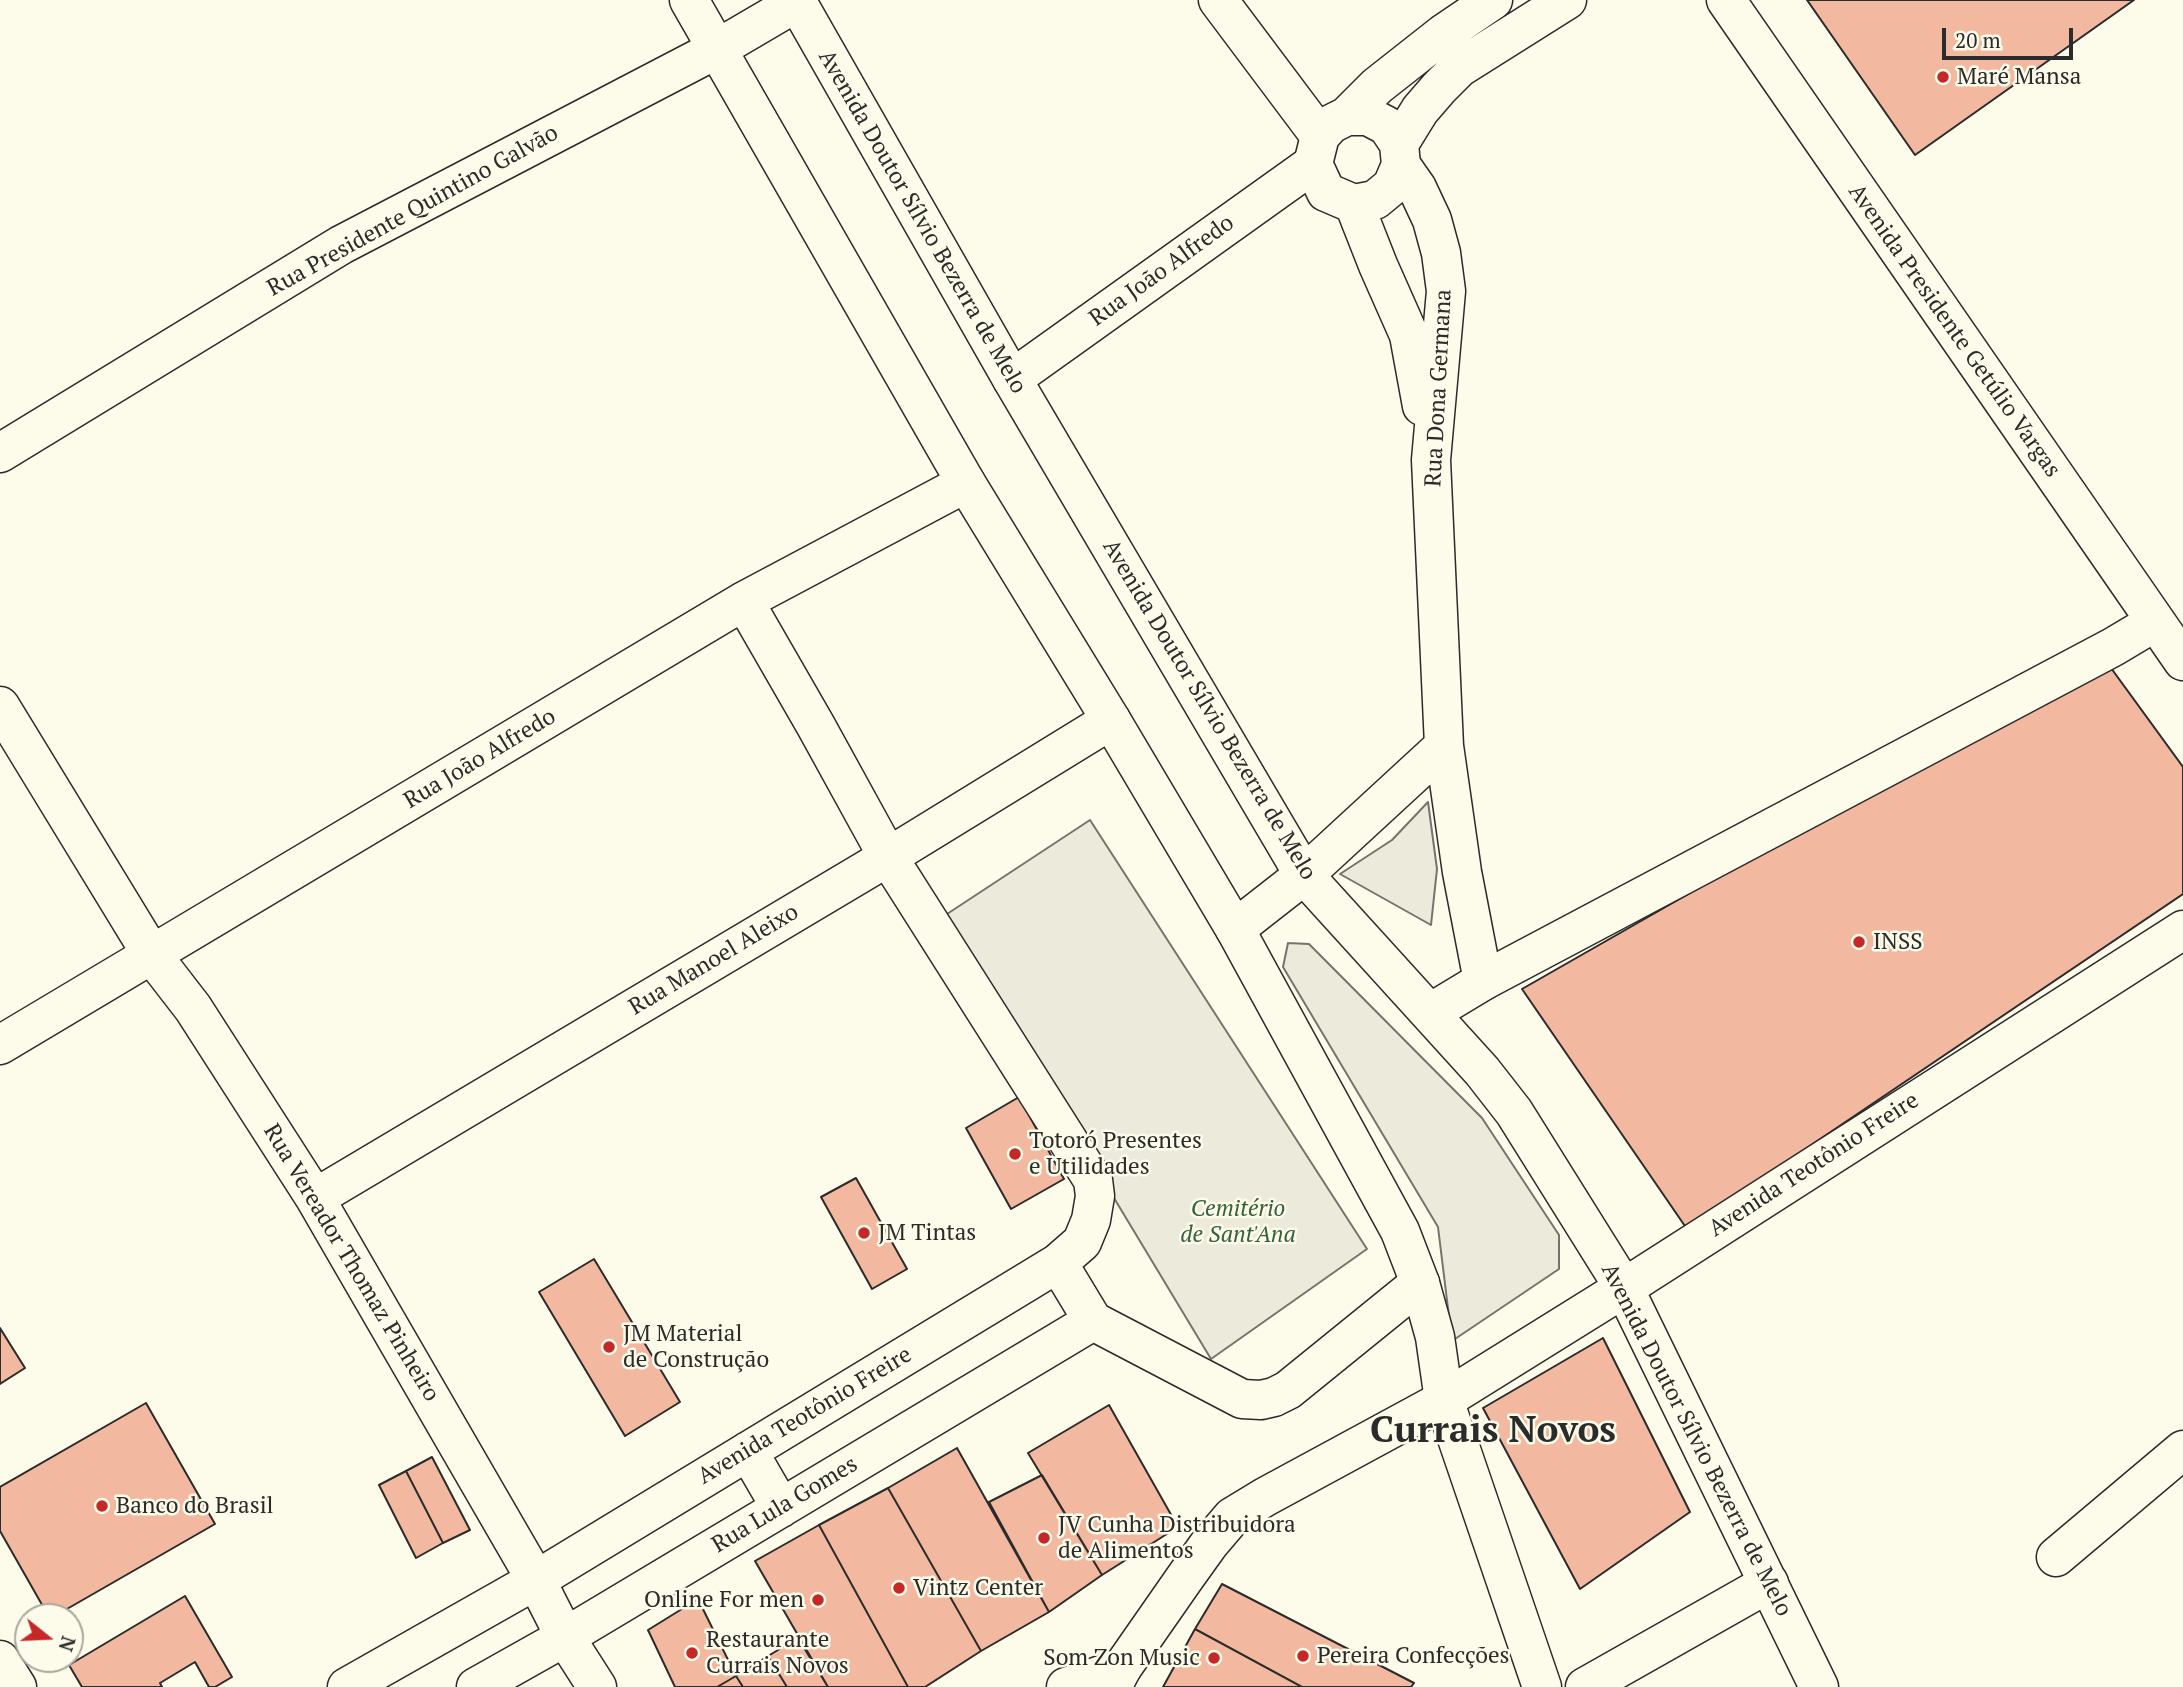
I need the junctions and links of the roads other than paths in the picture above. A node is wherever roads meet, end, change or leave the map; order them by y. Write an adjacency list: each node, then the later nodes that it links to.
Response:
1 (689, 0): 7 (main road)
2 (1218, 0): 8 (main road)
3 (1493, 0): 8 (main road, Rua João Alfredo)
4 (1567, 0): 9 (main road)
5 (1726, 0): 16 (main road, Avenida Presidente Getúlio Vargas)
6 (796, 1): 7 (main road, Rua Presidente Quintino Galvão); 11 (main road, Avenida Doutor Sílvio Bezerra de Melo)
7 (717, 49): 12 (main road, Rua Presidente Quintino Galvão); 14 (main road)
8 (1326, 138): 9 (main road); 10 (main road); 11 (main road, Rua João Alfredo)
9 (1400, 155): 10 (main road); 13 (main road, Rua Dona Germana)
10 (1354, 204): 13 (main road)
11 (1012, 379): 22 (main road, Avenida Doutor Sílvio Bezerra de Melo)
12 (0, 453)
13 (1431, 460): 20 (main road, Rua Dona Germana)
14 (966, 483): 15 (main road, Rua João Alfredo); 19 (main road)
15 (744, 601): 21 (main road, Avenida Teotônio Freire); 25 (main road, Rua João Alfredo)
16 (2155, 622): 17 (main road, Avenida Presidente Getúlio Vargas); 26 (main road)
17 (2183, 662)
18 (0, 706): 25 (main road, Rua Vereador Thomaz Pinheiro)
19 (1111, 720): 21 (main road, Rua Manoel Aleixo); 23 (main road)
20 (1444, 746): 22 (main road); 26 (main road, Rua Dona Germana)
21 (888, 857): 29 (main road, Rua Manoel Aleixo); 30 (main road, Avenida Teotônio Freire)
22 (1304, 875): 23 (main road); 27 (main road, Avenida Doutor Sílvio Bezerra de Melo)
23 (1235, 929): 31 (main road)
24 (2183, 930): 32 (main road, Avenida Teotônio Freire)
25 (152, 955): 28 (main road, Rua João Alfredo); 29 (main road, Rua Vereador Thomaz Pinheiro)
26 (1483, 981): 27 (main road)
27 (1430, 1013): 32 (main road, Avenida Doutor Sílvio Bezerra de Melo)
28 (0, 1045)
29 (315, 1198): 39 (main road, Rua Vereador Thomaz Pinheiro)
30 (1058, 1263): 33 (main road); 36 (main road, Avenida Teotônio Freire)
31 (1420, 1283): 33 (main road); 34 (main road)
32 (1624, 1288): 34 (main road, Avenida Teotônio Freire); 40 (main road, Avenida Doutor Sílvio Bezerra de Melo)
33 (1093, 1321): 37 (main road, Rua Lula Gomes)
34 (1444, 1399): 43 (main road, Avenida Teotônio Freire); 49 (main road)
35 (2183, 1450): 38 (main road)
36 (748, 1451): 37 (main road); 39 (main road, Avenida Teotônio Freire)
37 (780, 1508): 41 (main road, Rua Lula Gomes)
38 (2056, 1557)
39 (536, 1580): 41 (main road, Rua Vereador Thomaz Pinheiro); 45 (main road, Avenida Teotônio Freire)
40 (1769, 1583): 50 (main road); 51 (main road, Avenida Doutor Sílvio Bezerra de Melo)
41 (565, 1637): 46 (main road, Rua Lula Gomes); 47 (main road, Rua Vereador Thomaz Pinheiro)
42 (0, 1660): 44 (main road)
43 (1117, 1678): 48 (main road)
44 (17, 1687)
45 (347, 1687)
46 (476, 1687)
47 (597, 1687)
48 (1066, 1687)
49 (1542, 1687)
50 (1586, 1687)
51 (1819, 1687)

